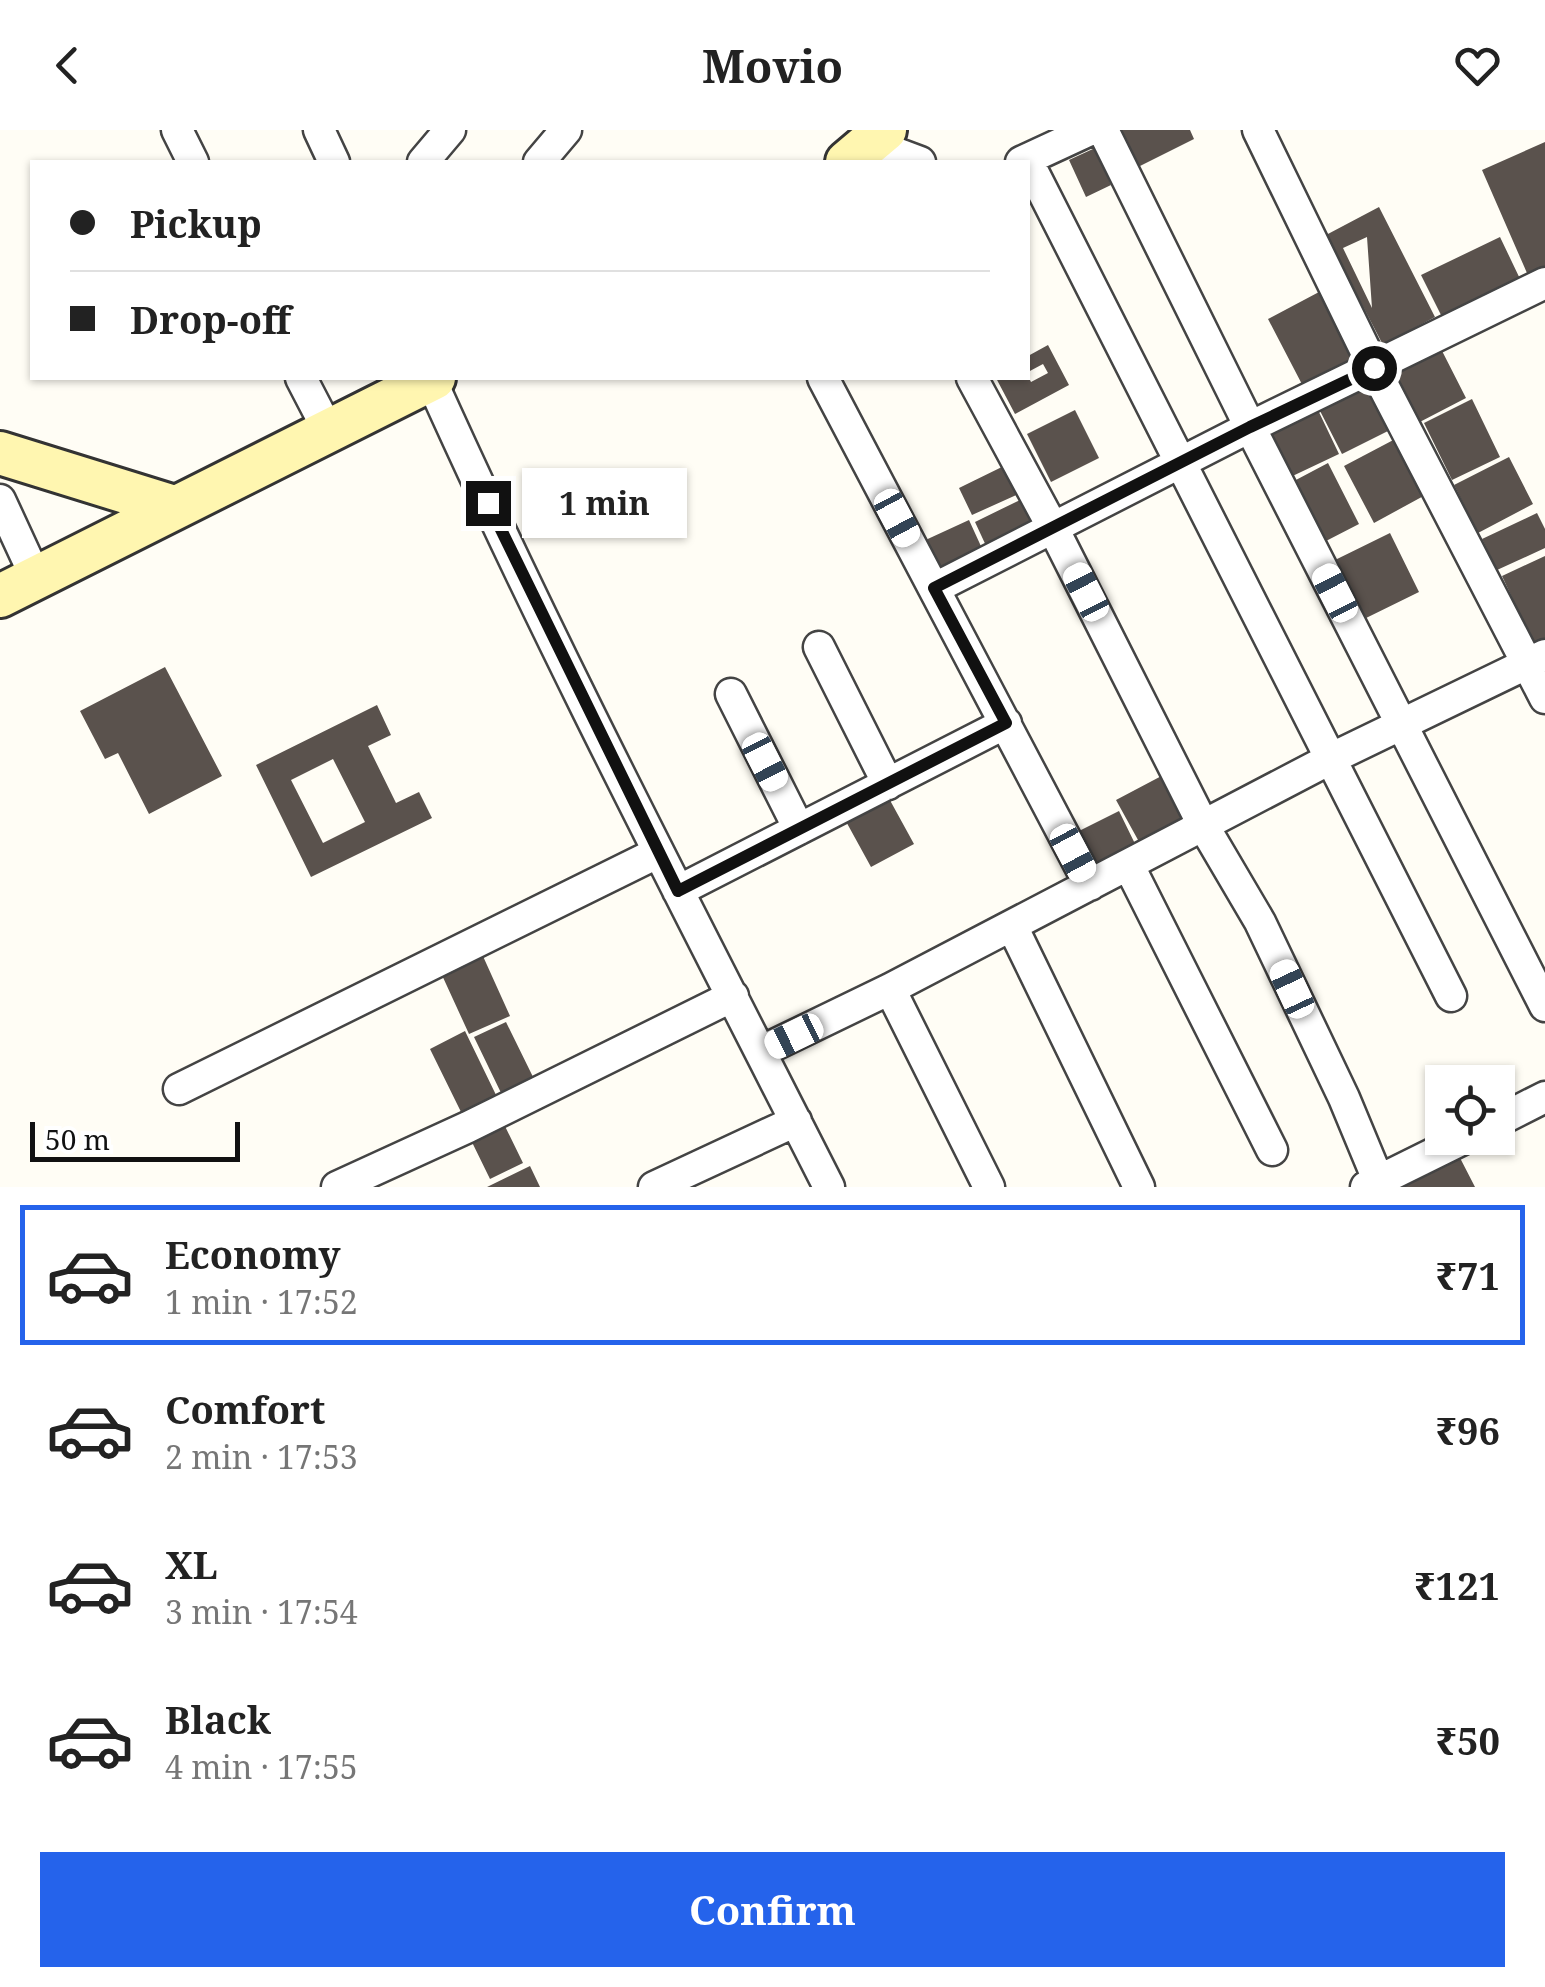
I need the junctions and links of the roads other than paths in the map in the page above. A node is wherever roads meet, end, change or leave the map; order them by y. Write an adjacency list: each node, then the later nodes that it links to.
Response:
1 (177, 130): 9 (street)
2 (319, 130): 10 (street)
3 (450, 130): 11 (street)
4 (566, 130): 12 (street)
5 (1090, 130): 14 (street)
6 (1103, 130): 23 (street)
7 (1258, 130): 17 (street)
8 (862, 152): 13 (street)
9 (193, 160)
10 (333, 160)
11 (425, 160)
12 (541, 160)
13 (908, 160)
14 (1026, 160)
15 (1030, 173): 26 (street)
16 (1545, 283): 17 (street)
17 (1374, 368): 23 (street); 33 (street)
18 (303, 380): 24 (street)
19 (428, 380): 24 (street)
20 (433, 380): 42 (street)
21 (823, 380): 31 (street)
22 (973, 380): 29 (street)
23 (1250, 427): 26 (street); 37 (street)
24 (328, 430): 28 (street)
25 (0, 453): 28 (street)
26 (1178, 463): 29 (street); 38 (street)
27 (0, 500): 30 (street)
28 (174, 508): 30 (street)
29 (1054, 528): 31 (street); 40 (street)
30 (18, 587)
31 (934, 588): 36 (street)
32 (820, 646): 39 (street)
33 (1536, 659): 35 (street); 37 (street)
34 (731, 694): 41 (street)
35 (1545, 698)
36 (1006, 723): 39 (street); 44 (street)
37 (1403, 726): 38 (street); 50 (street)
38 (1332, 758): 40 (street); 49 (street)
39 (888, 784): 41 (street)
40 (1203, 825): 43 (street); 58 (street)
41 (799, 829): 45 (street)
42 (657, 853): 45 (street); 52 (street)
43 (1128, 866): 44 (street); 56 (street)
44 (1090, 885): 46 (street)
45 (678, 891): 48 (street)
46 (1012, 926): 47 (street); 63 (street)
47 (890, 989): 51 (street); 62 (street)
48 (733, 996): 51 (street); 59 (street)
49 (1450, 996)
50 (1545, 1006)
51 (762, 1051): 55 (street)
52 (178, 1089)
53 (1545, 1097): 54 (street)
54 (1515, 1112)
55 (796, 1121): 60 (street); 61 (street)
56 (1272, 1150)
57 (1432, 1155): 58 (street)
58 (1375, 1185)
59 (337, 1187)
60 (654, 1187)
61 (829, 1187)
62 (989, 1187)
63 (1140, 1187)

